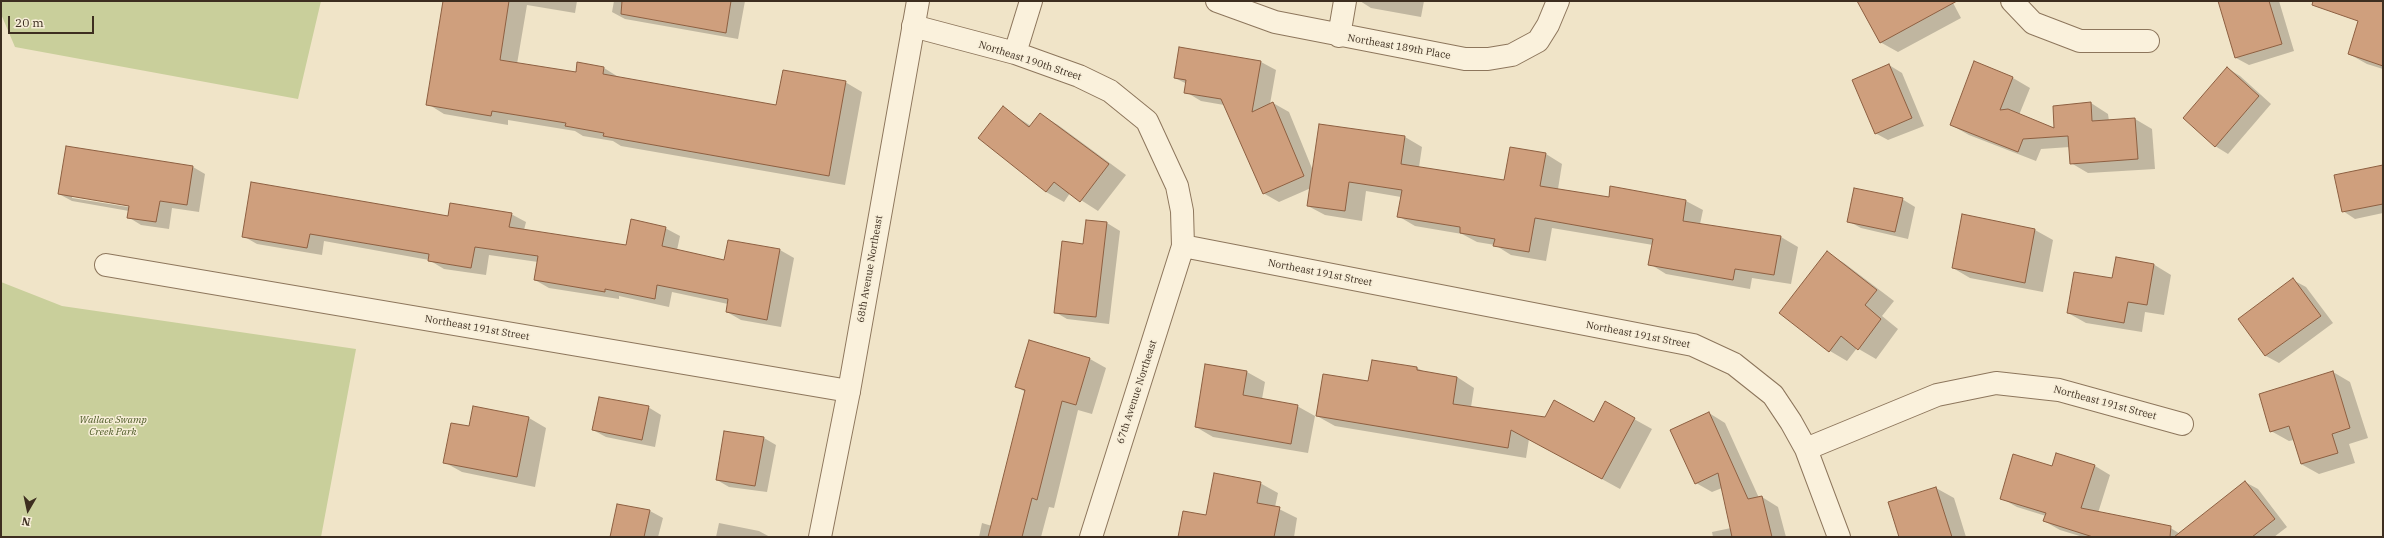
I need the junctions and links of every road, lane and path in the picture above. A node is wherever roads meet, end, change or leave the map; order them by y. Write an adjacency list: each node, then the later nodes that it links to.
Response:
1 (918, 1): 7 (street, 68th Avenue Northeast)
2 (1031, 1): 10 (street)
3 (1217, 1): 8 (street, Northeast 189th Place)
4 (1345, 1): 8 (street)
5 (1558, 1): 8 (street, Northeast 189th Place)
6 (2012, 1): 9 (street)
7 (913, 26): 10 (street, Northeast 190th Street); 13 (street, 68th Avenue Northeast)
8 (1339, 36)
9 (2148, 41)
10 (1015, 53): 11 (street, Northeast 190th Street)
11 (1183, 246): 15 (street, Northeast 191st Street); 17 (street, 67th Avenue Northeast)
12 (106, 264): 13 (street, Northeast 191st Street)
13 (849, 391): 16 (street, 68th Avenue Northeast)
14 (2182, 424): 15 (street, Northeast 191st Street)
15 (1806, 449): 18 (street)
16 (820, 537)
17 (1091, 537)
18 (1839, 537)

